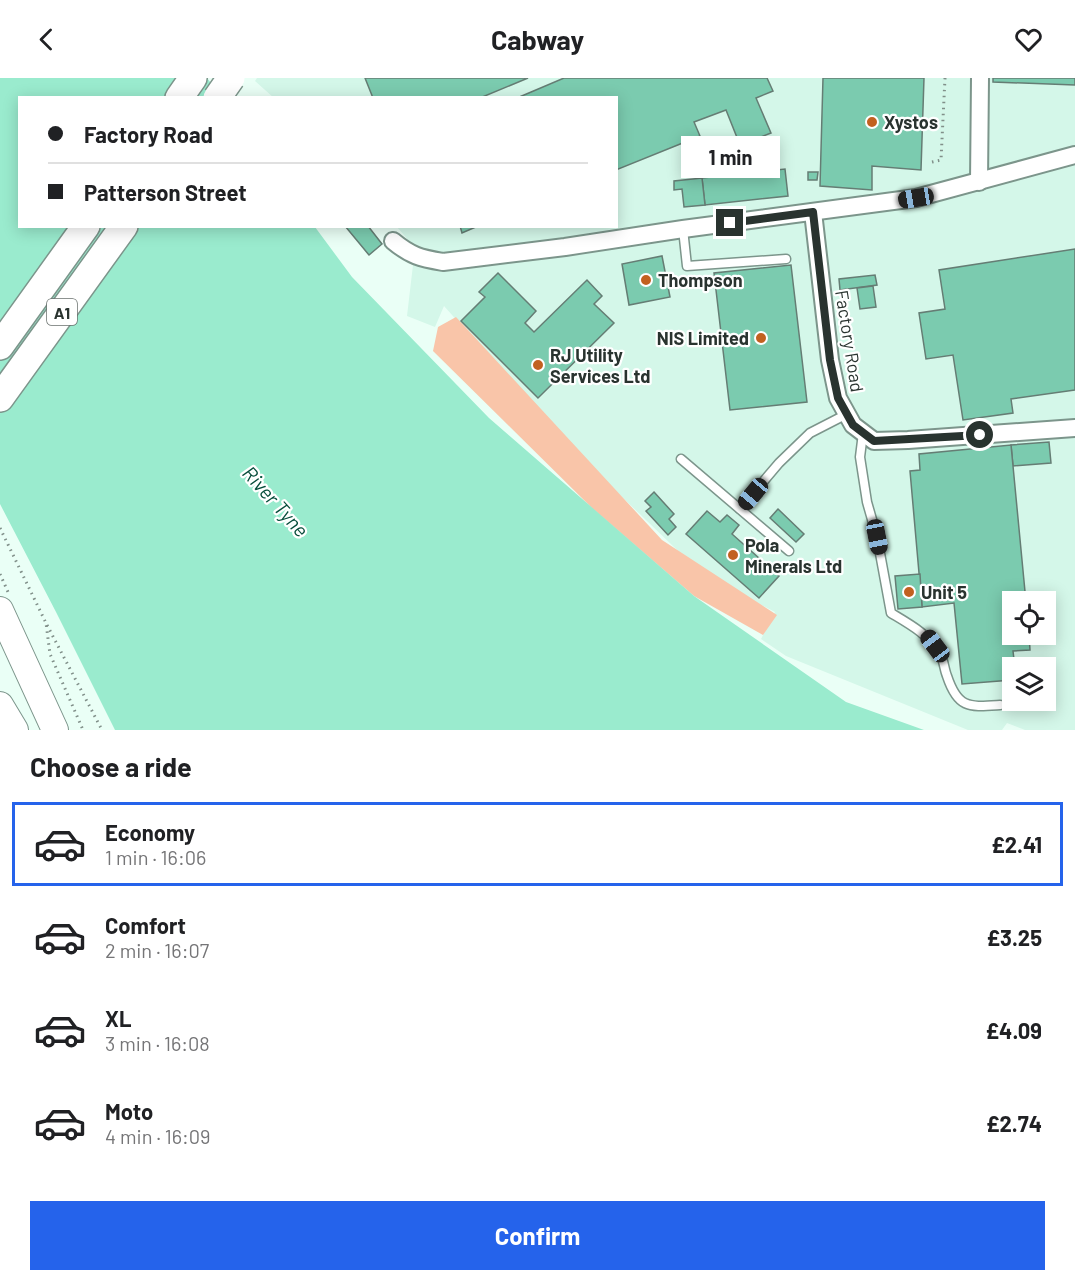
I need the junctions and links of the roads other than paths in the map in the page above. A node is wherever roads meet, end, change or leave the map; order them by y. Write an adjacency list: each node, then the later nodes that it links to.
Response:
1 (193, 78): 4 (highway)
2 (231, 78): 5 (highway, bridge)
3 (980, 78): 7 (street)
4 (180, 96)
5 (218, 96)
6 (1075, 155): 7 (street)
7 (979, 182): 8 (street)
8 (813, 212): 11 (street); 16 (street, Factory Road)
9 (85, 228): 14 (highway, A1)
10 (123, 228): 15 (highway, A1)
11 (683, 229): 12 (street); 13 (lane)
12 (393, 241)
13 (786, 259)
14 (0, 346)
15 (0, 398)
16 (847, 414): 18 (street, Factory Road); 20 (lane)
17 (1075, 428): 18 (street)
18 (863, 432): 24 (lane)
19 (681, 459): 20 (lane)
20 (740, 509): 21 (lane)
21 (789, 551)
22 (0, 610): 26 (main road)
23 (0, 705): 25 (main road)
24 (1000, 705)
25 (15, 730)
26 (56, 730)

